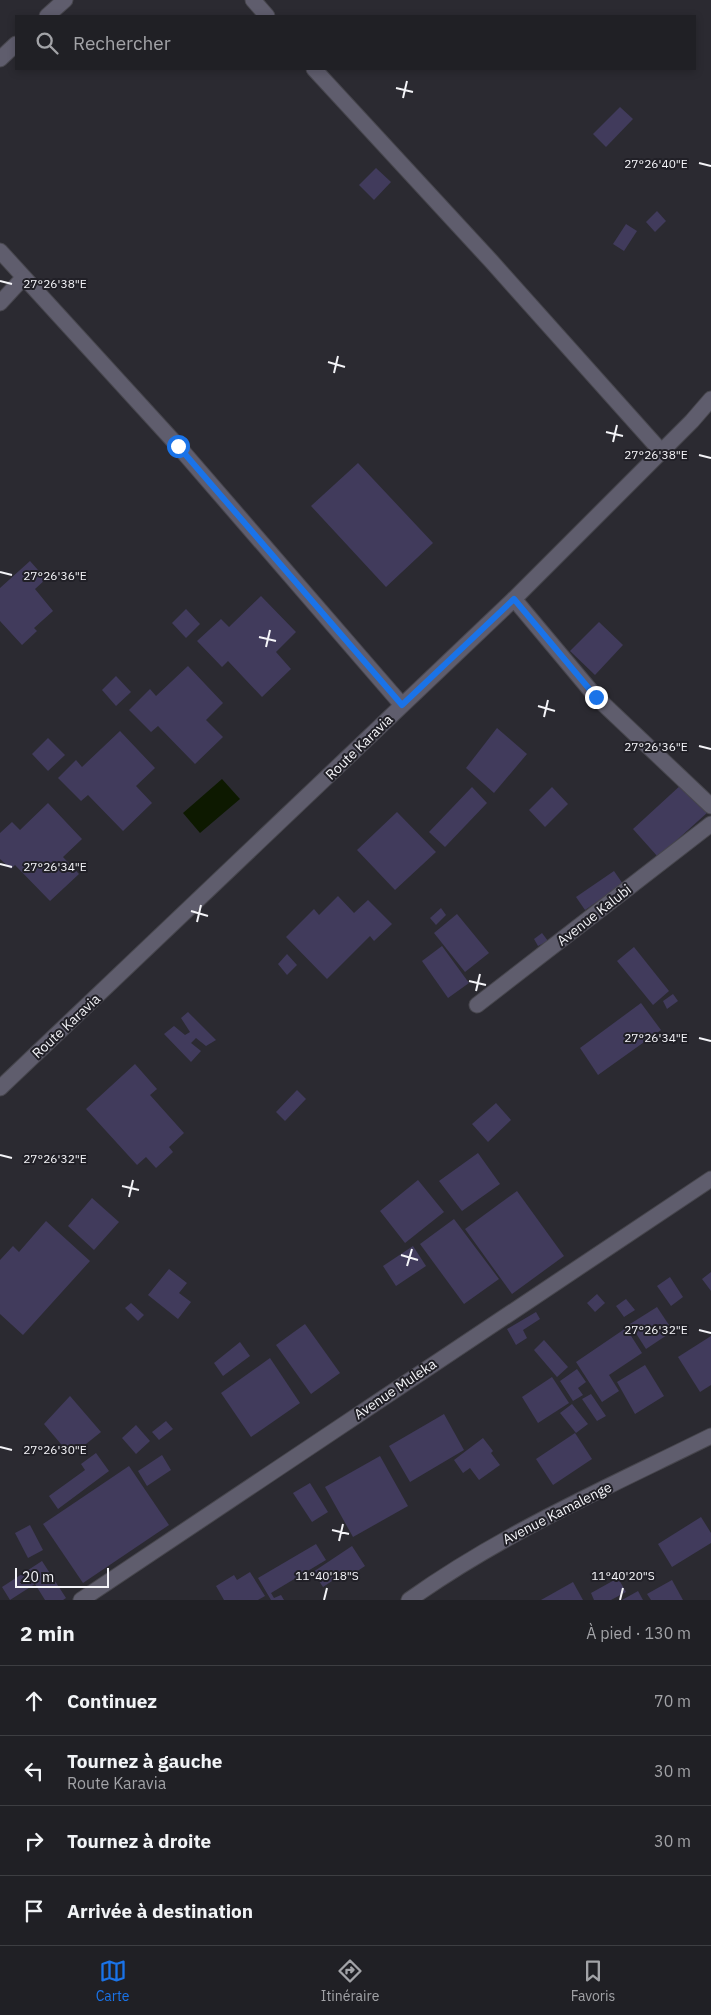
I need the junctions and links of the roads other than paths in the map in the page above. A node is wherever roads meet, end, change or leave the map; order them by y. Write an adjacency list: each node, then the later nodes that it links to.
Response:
1 (64, 0): 3 (street)
2 (253, 0): 4 (street)
3 (48, 15)
4 (266, 15)
5 (15, 45): 6 (street)
6 (0, 59)
7 (315, 70): 14 (street)
8 (0, 251): 9 (street)
9 (23, 278): 10 (street); 16 (street)
10 (0, 303)
11 (711, 399): 13 (street, Route Karavia)
12 (711, 417): 13 (street)
13 (692, 421): 14 (street, Route Karavia)
14 (660, 450): 15 (street, Route Karavia)
15 (514, 599): 16 (street, Route Karavia); 17 (street)
16 (402, 705): 20 (street, Route Karavia)
17 (711, 806)
18 (711, 824): 19 (street, Avenue Kalubi)
19 (477, 1005)
20 (0, 1088)
21 (711, 1180): 23 (street, Avenue Muleka)
22 (711, 1436): 24 (street, Avenue Kamalenge)
23 (81, 1600)
24 (409, 1600)

